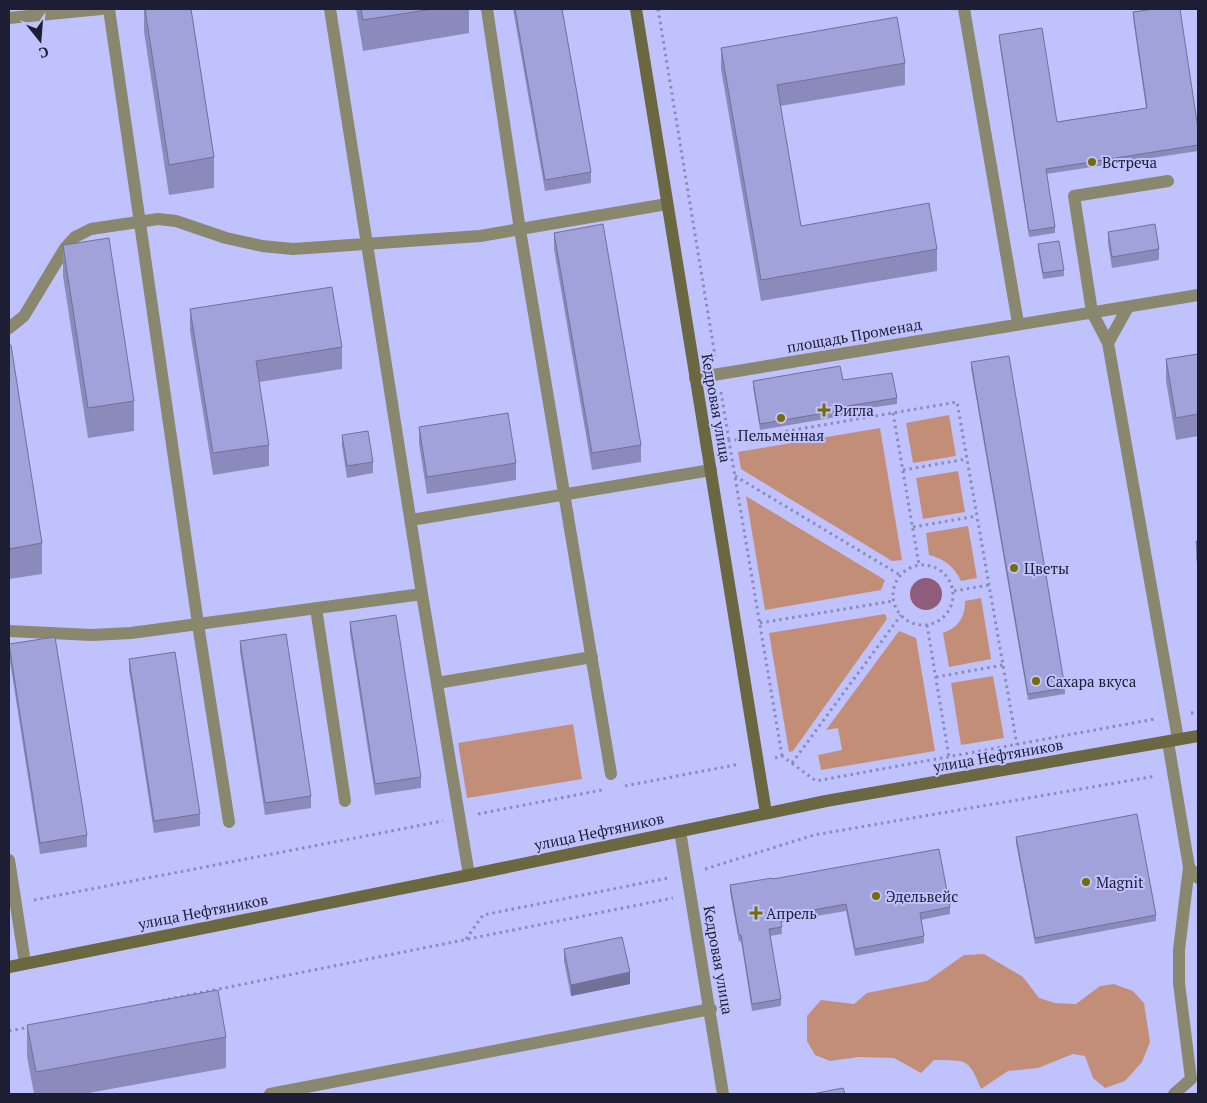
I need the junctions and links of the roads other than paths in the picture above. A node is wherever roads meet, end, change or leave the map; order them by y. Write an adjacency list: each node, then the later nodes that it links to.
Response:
1 (101, 9): 7 (street)
2 (109, 9): 10 (street)
3 (330, 9): 12 (street)
4 (487, 9): 11 (street)
5 (636, 9): 9 (street, Кедровая улица)
6 (964, 9): 16 (street)
7 (9, 18)
8 (1168, 181): 15 (street)
9 (667, 204): 11 (street); 19 (street, Кедровая улица)
10 (140, 221): 12 (street); 17 (street); 25 (street)
11 (520, 230): 12 (street); 21 (street)
12 (367, 244): 22 (street)
13 (1198, 294): 14 (street, площадь Променад)
14 (1128, 307): 15 (street, площадь Променад); 18 (street)
15 (1092, 312): 16 (street, площадь Променад); 18 (street)
16 (1018, 323): 19 (street, площадь Променад)
17 (9, 328)
18 (1108, 343): 30 (street)
19 (695, 378): 20 (street, Кедровая улица)
20 (711, 470): 21 (street); 33 (street, Кедровая улица)
21 (565, 495): 22 (street); 27 (street)
22 (411, 520): 23 (street)
23 (422, 594): 24 (street); 28 (street)
24 (316, 608): 25 (street); 32 (street)
25 (198, 624): 26 (street); 34 (street)
26 (9, 631)
27 (592, 657): 28 (street); 31 (street)
28 (437, 683): 38 (street)
29 (1198, 736): 30 (street, улица Нефтяников)
30 (1173, 740): 33 (street, улица Нефтяников); 37 (street)
31 (611, 774)
32 (346, 801)
33 (766, 812): 35 (street, улица Нефтяников)
34 (229, 822)
35 (680, 831): 38 (street, улица Нефтяников); 42 (street, Кедровая улица)
36 (9, 860): 40 (street)
37 (1189, 866): 39 (street); 43 (street)
38 (469, 875): 40 (street, улица Нефтяников)
39 (1198, 878)
40 (25, 963): 41 (street, улица Нефтяников)
41 (9, 966)
42 (711, 1009): 44 (street); 45 (street, Кедровая улица)
43 (1195, 1078): 46 (street)
44 (270, 1094)
45 (724, 1094)
46 (1174, 1094)

